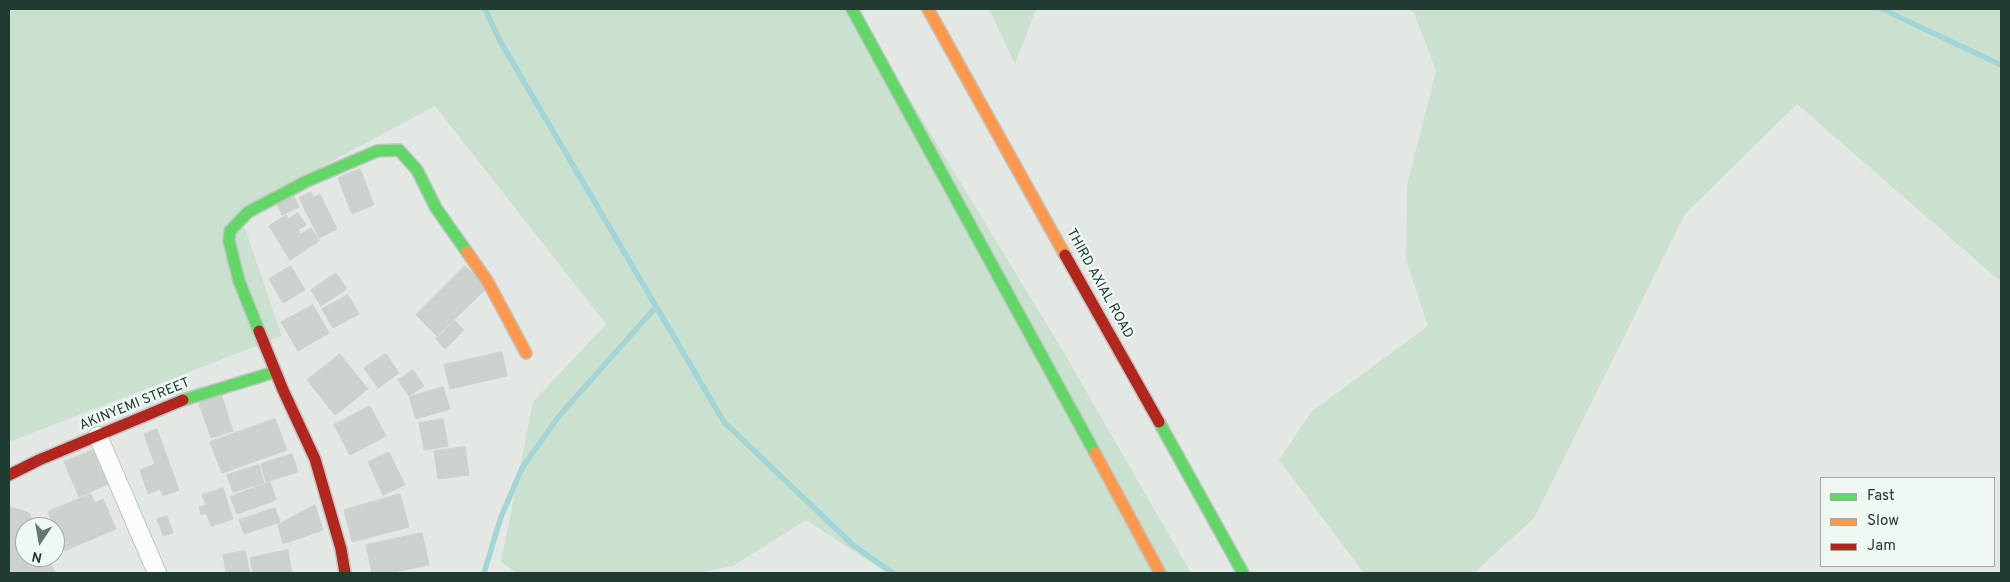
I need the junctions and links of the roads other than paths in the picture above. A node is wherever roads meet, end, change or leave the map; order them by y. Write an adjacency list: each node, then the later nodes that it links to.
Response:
1 (852, 9): 9 (main road)
2 (928, 9): 10 (main road, THIRD AXIAL ROAD)
3 (526, 353): 4 (main road)
4 (275, 372): 5 (main road, AKINYEMI STREET); 8 (main road)
5 (98, 436): 6 (main road, AKINYEMI STREET); 7 (street)
6 (9, 476)
7 (157, 573)
8 (345, 573)
9 (1160, 573)
10 (1243, 573)

